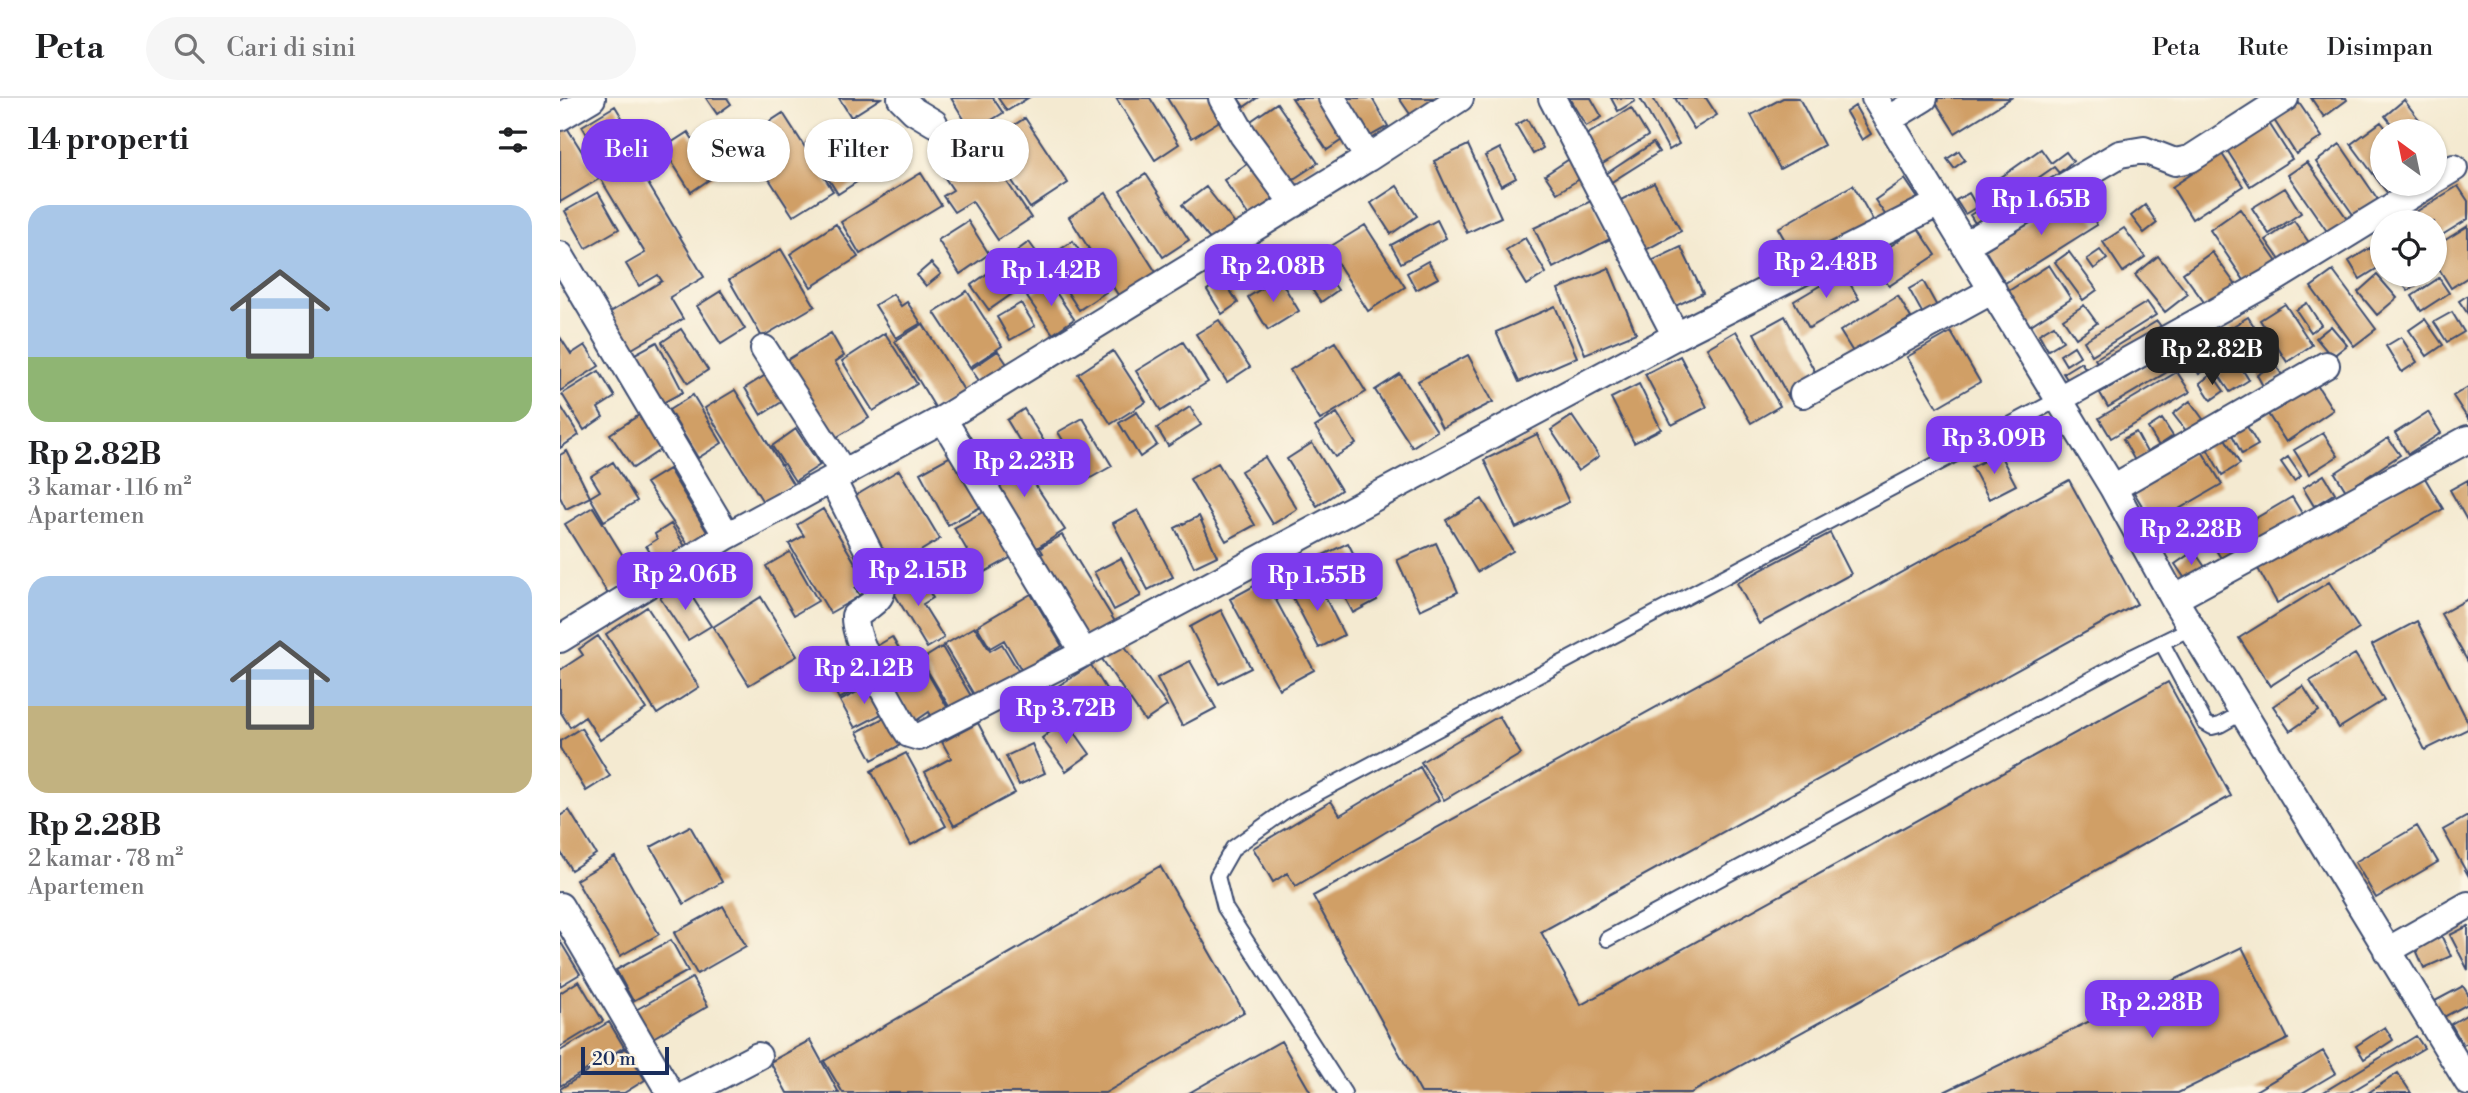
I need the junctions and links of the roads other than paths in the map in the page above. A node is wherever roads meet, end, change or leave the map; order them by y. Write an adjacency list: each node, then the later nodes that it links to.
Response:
1 (592, 98): 10 (street)
2 (901, 98): 11 (street)
3 (1222, 98): 15 (street)
4 (1332, 98): 12 (street)
5 (1460, 98): 12 (street)
6 (1552, 98): 19 (street)
7 (1924, 98): 9 (street)
8 (2285, 98): 16 (street)
9 (1882, 109): 14 (street)
10 (560, 117)
11 (927, 119)
12 (1368, 158): 15 (street)
13 (2409, 196): 23 (street)
14 (1939, 203): 16 (street); 19 (street)
15 (1294, 204): 24 (street)
16 (1965, 245): 18 (street)
17 (560, 255): 28 (street)
18 (1993, 290): 22 (street); 23 (street)
19 (1676, 336): 33 (street)
20 (764, 349): 26 (street)
21 (2326, 365): 27 (street)
22 (1803, 394)
23 (2059, 399): 27 (street); 43 (lane)
24 (943, 419): 26 (street); 33 (street)
25 (2468, 439): 29 (street)
26 (837, 476): 28 (street); 33 (street)
27 (2113, 488): 29 (street)
28 (727, 536): 31 (street)
29 (2174, 598): 30 (street)
30 (2193, 627): 32 (lane); 34 (street)
31 (560, 639)
32 (2162, 642): 34 (lane); 37 (lane)
33 (1084, 653)
34 (2243, 712): 38 (street)
35 (2468, 905): 38 (street)
36 (560, 906): 41 (street)
37 (1607, 939)
38 (2387, 951): 40 (street)
39 (758, 1056): 42 (street)
40 (2468, 1082)
41 (670, 1093)
42 (687, 1093)
43 (1344, 1093)

